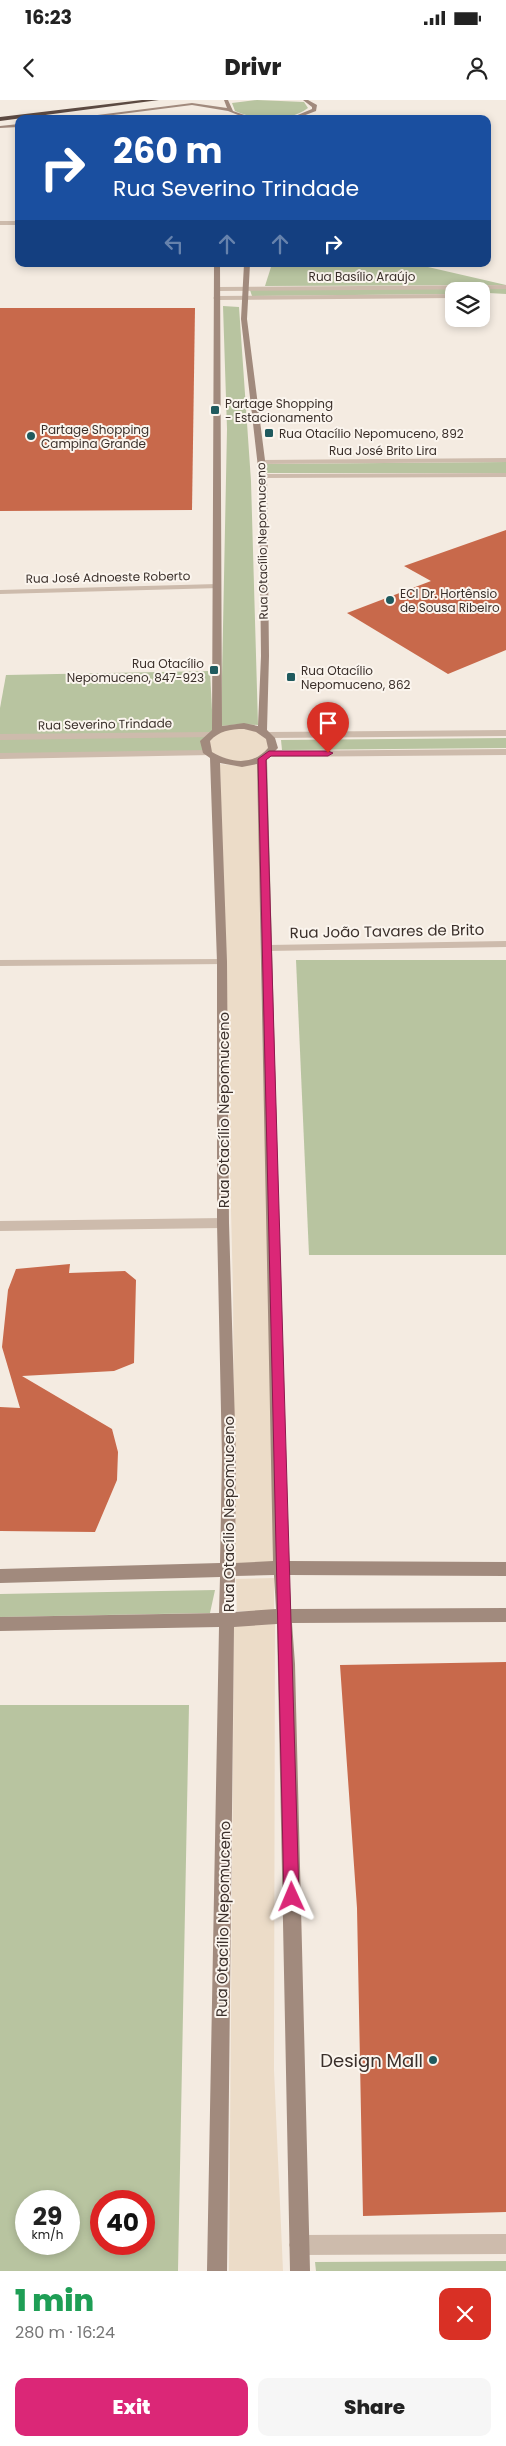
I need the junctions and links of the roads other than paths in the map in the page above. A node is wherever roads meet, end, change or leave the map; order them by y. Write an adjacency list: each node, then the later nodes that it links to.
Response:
1 (156, 100): 5 (highway)
2 (226, 100): 4 (street)
3 (305, 100): 9 (street)
4 (230, 111): 6 (street); 7 (street); 8 (street)
5 (33, 115)
6 (100, 115)
7 (225, 115)
8 (242, 115)
9 (301, 115)
10 (15, 117): 11 (highway)
11 (0, 119)
12 (15, 125): 13 (street)
13 (0, 127)
14 (0, 223): 15 (street)
15 (15, 223)
16 (217, 267): 20 (street)
17 (247, 267): 19 (street, Rua Otacílio Nepomuceno)
18 (506, 287): 19 (street, Rua Basílio Araújo)
19 (247, 288): 20 (street, Rua Basílio Araújo); 22 (street, Rua Otacílio Nepomuceno)
20 (217, 294): 22 (street, Rua Basílio Araújo); 27 (street)
21 (445, 296): 22 (street, Rua Basílio Araújo)
22 (245, 298): 24 (street, Rua Otacílio Nepomuceno)
23 (506, 460): 24 (street, Rua José Brito Lira)
24 (261, 462): 26 (street, Rua Otacílio Nepomuceno)
25 (506, 475): 26 (street, Rua José Brito Lira)
26 (263, 476): 30 (street, Rua Otacílio Nepomuceno)
27 (217, 586): 28 (street, Rua José Adnoeste Roberto); 29 (street)
28 (0, 592)
29 (213, 733): 30 (street); 32 (street, Rua Severino Trindade); 35 (street, Rua Otacílio Nepomuceno)
30 (265, 733): 31 (street); 36 (street, Rua Otacílio Nepomuceno)
31 (506, 733)
32 (0, 737)
33 (506, 752): 36 (street)
34 (0, 756): 35 (street)
35 (211, 756): 36 (street); 39 (street, Rua Otacílio Nepomuceno)
36 (266, 756): 38 (street)
37 (506, 944): 38 (street, Rua João Tavares de Brito)
38 (268, 948): 43 (street)
39 (222, 962): 40 (street); 41 (street, Rua Otacílio Nepomuceno)
40 (0, 963)
41 (223, 1223): 42 (street); 45 (street, Rua Otacílio Nepomuceno)
42 (0, 1226)
43 (281, 1568): 44 (street); 45 (street); 48 (street)
44 (506, 1569)
45 (228, 1570): 46 (street); 49 (street, Rua Otacílio Nepomuceno)
46 (0, 1576)
47 (506, 1615): 48 (street)
48 (284, 1616): 49 (street); 52 (street)
49 (228, 1620): 50 (street); 53 (street, Rua Otacílio Nepomuceno)
50 (0, 1624)
51 (506, 2244): 52 (street)
52 (299, 2245): 54 (street)
53 (217, 2271)
54 (300, 2271)

